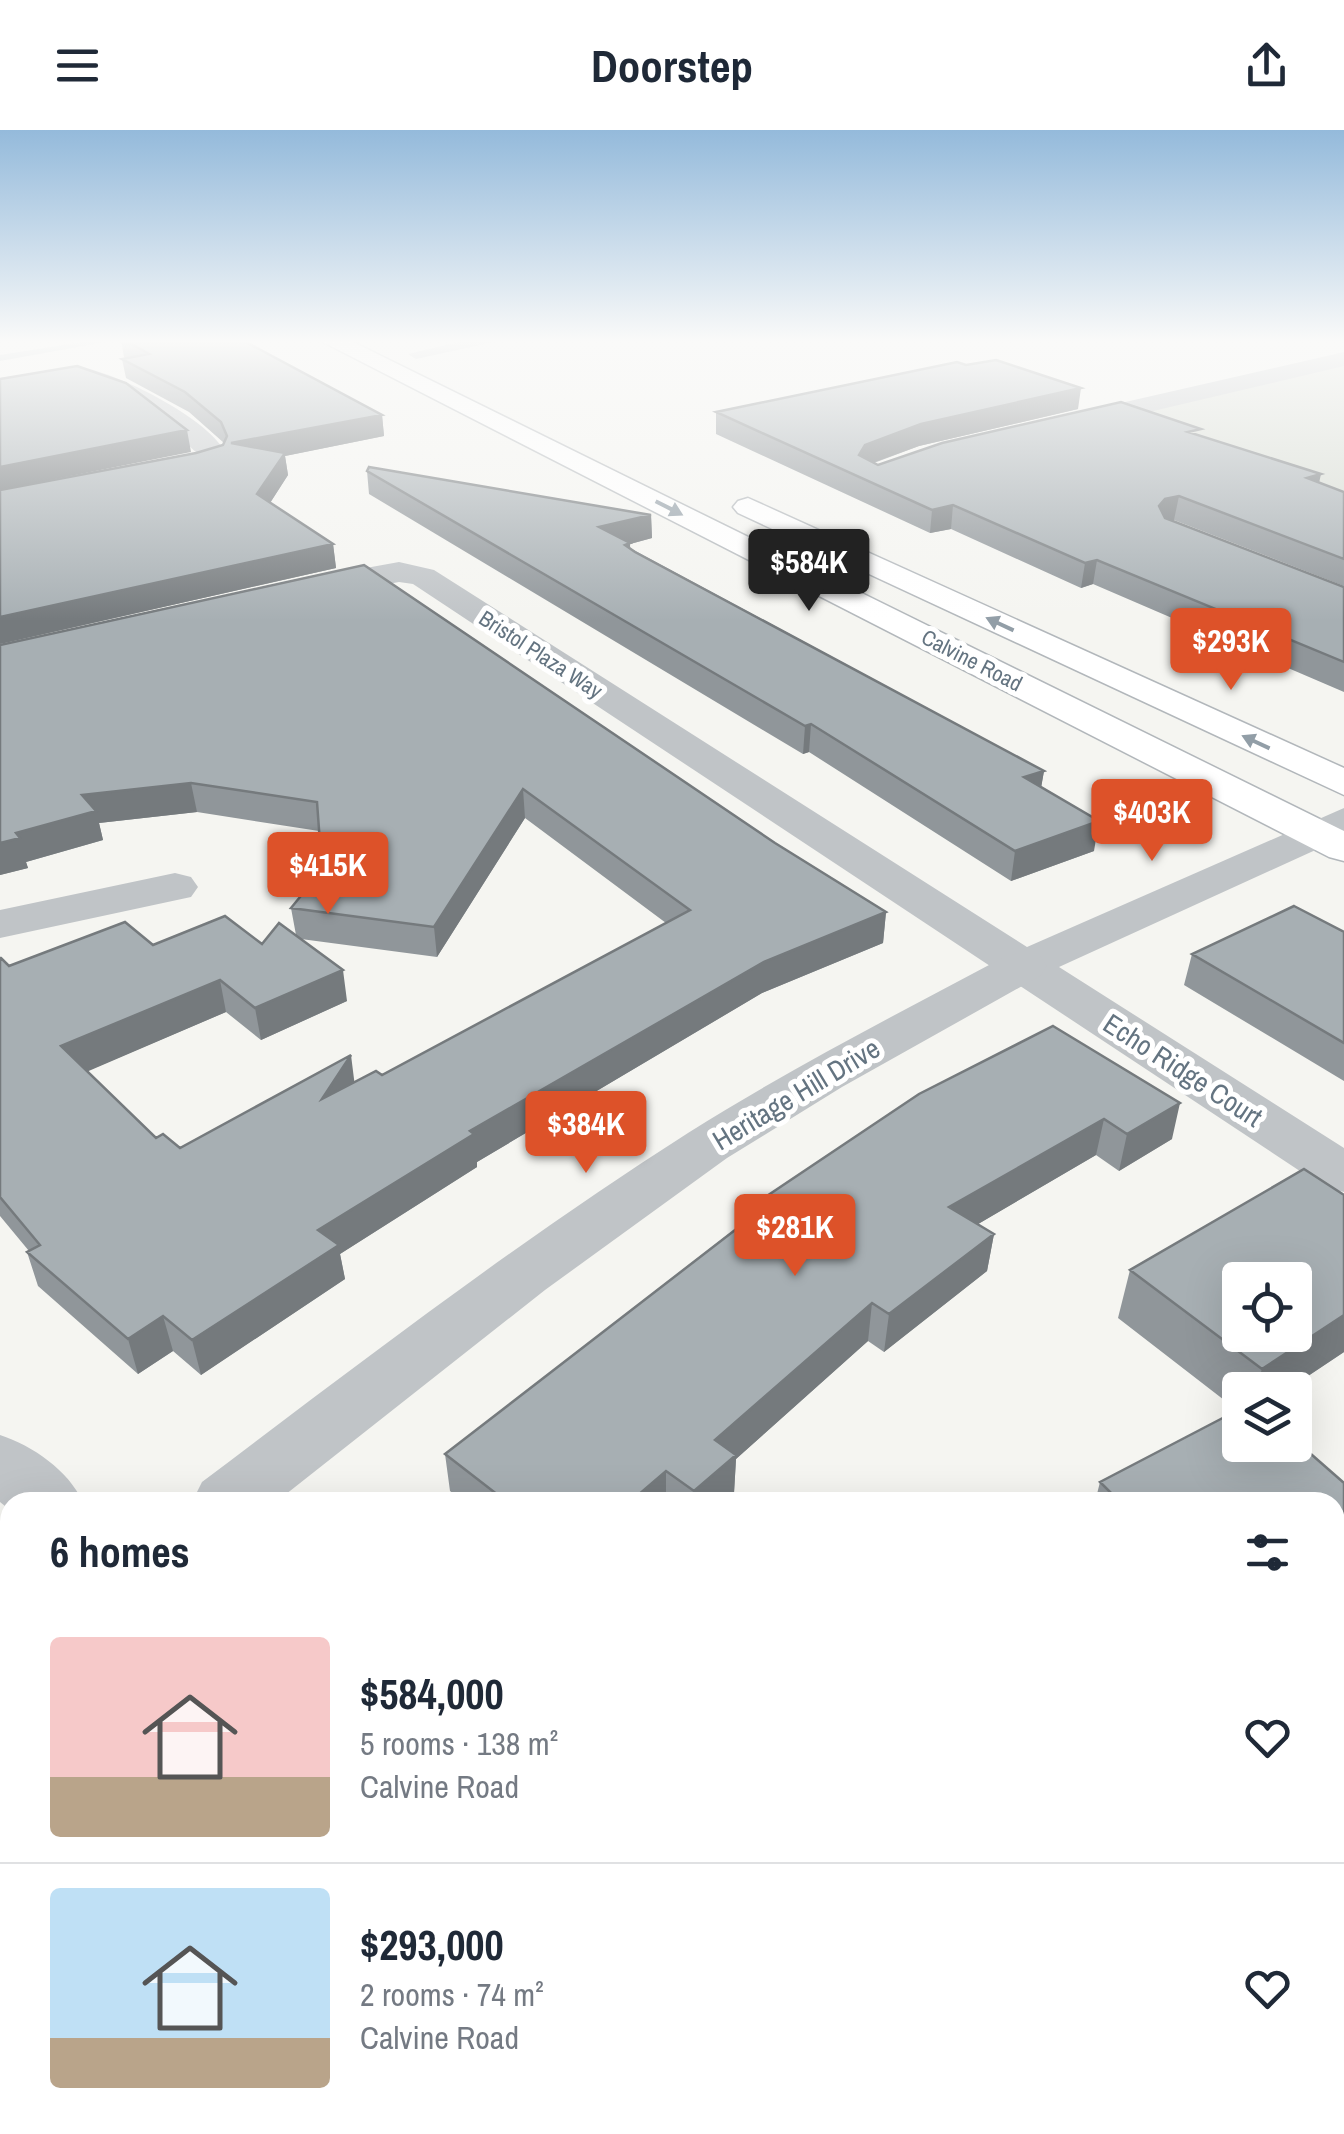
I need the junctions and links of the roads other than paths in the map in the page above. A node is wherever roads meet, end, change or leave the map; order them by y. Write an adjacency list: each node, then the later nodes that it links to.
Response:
1 (193, 434): 3 (street)
2 (518, 434): 7 (main road, one-way to 7)
3 (121, 479)
4 (713, 491): 6 (main road, Calvine Road, one-way to 4)
5 (266, 598): 10 (street, Bristol Plaza Way)
6 (1344, 783)
7 (1338, 828): 10 (street, Heritage Hill Drive)
8 (175, 887): 9 (street)
9 (0, 924)
10 (1023, 966): 11 (street, Echo Ridge Court); 14 (street, Heritage Hill Drive)
11 (1344, 1174)
12 (0, 1462): 13 (street)
13 (36, 1492)
14 (240, 1492)

